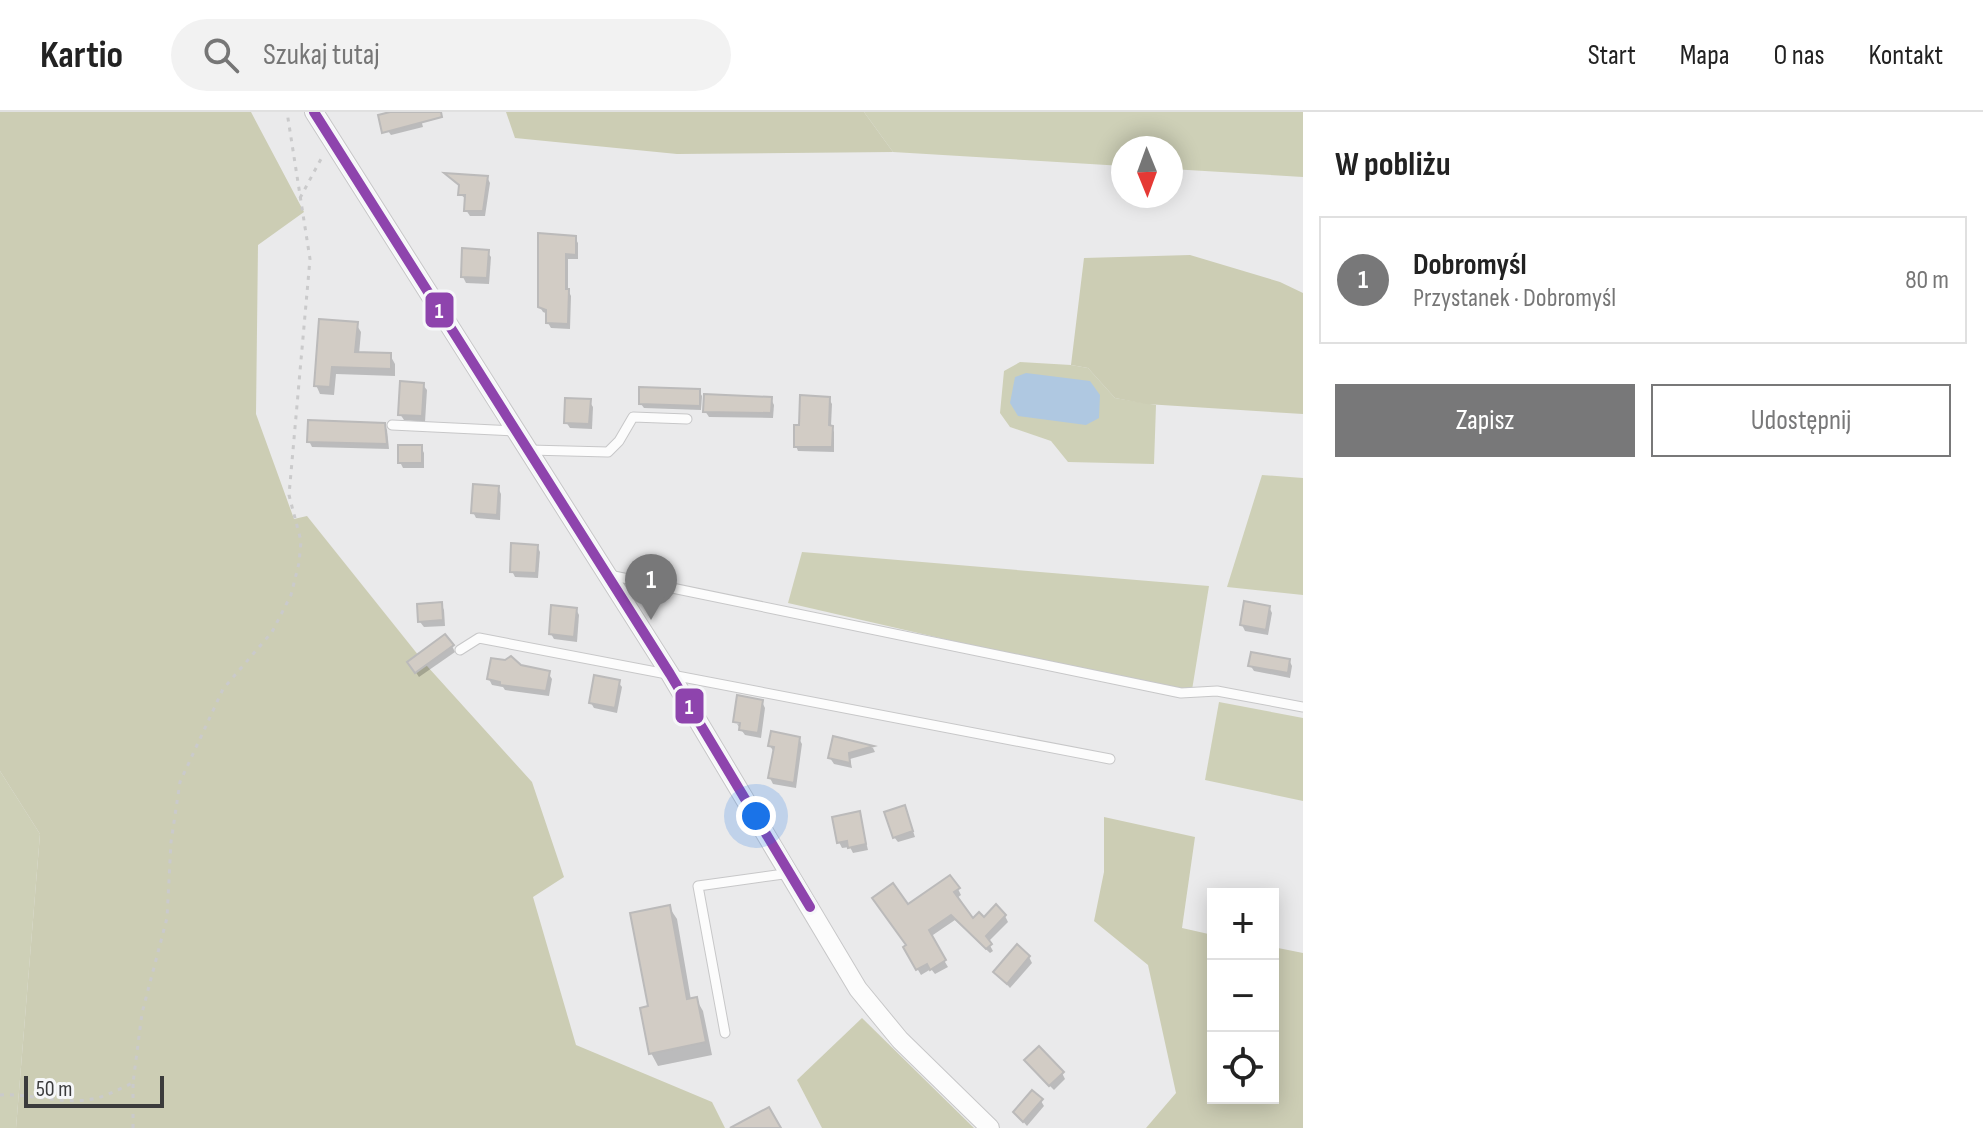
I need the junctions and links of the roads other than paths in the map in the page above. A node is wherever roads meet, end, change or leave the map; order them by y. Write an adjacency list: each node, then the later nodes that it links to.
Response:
1 (314, 112): 4 (street)
2 (687, 419): 5 (lane)
3 (392, 425): 4 (lane)
4 (514, 431): 5 (street)
5 (526, 450): 6 (street)
6 (606, 574): 8 (street); 9 (lane)
7 (460, 650): 8 (lane)
8 (670, 674): 10 (lane); 11 (street)
9 (1303, 707)
10 (1110, 759)
11 (791, 873): 12 (lane); 13 (street)
12 (725, 1033)
13 (990, 1128)

